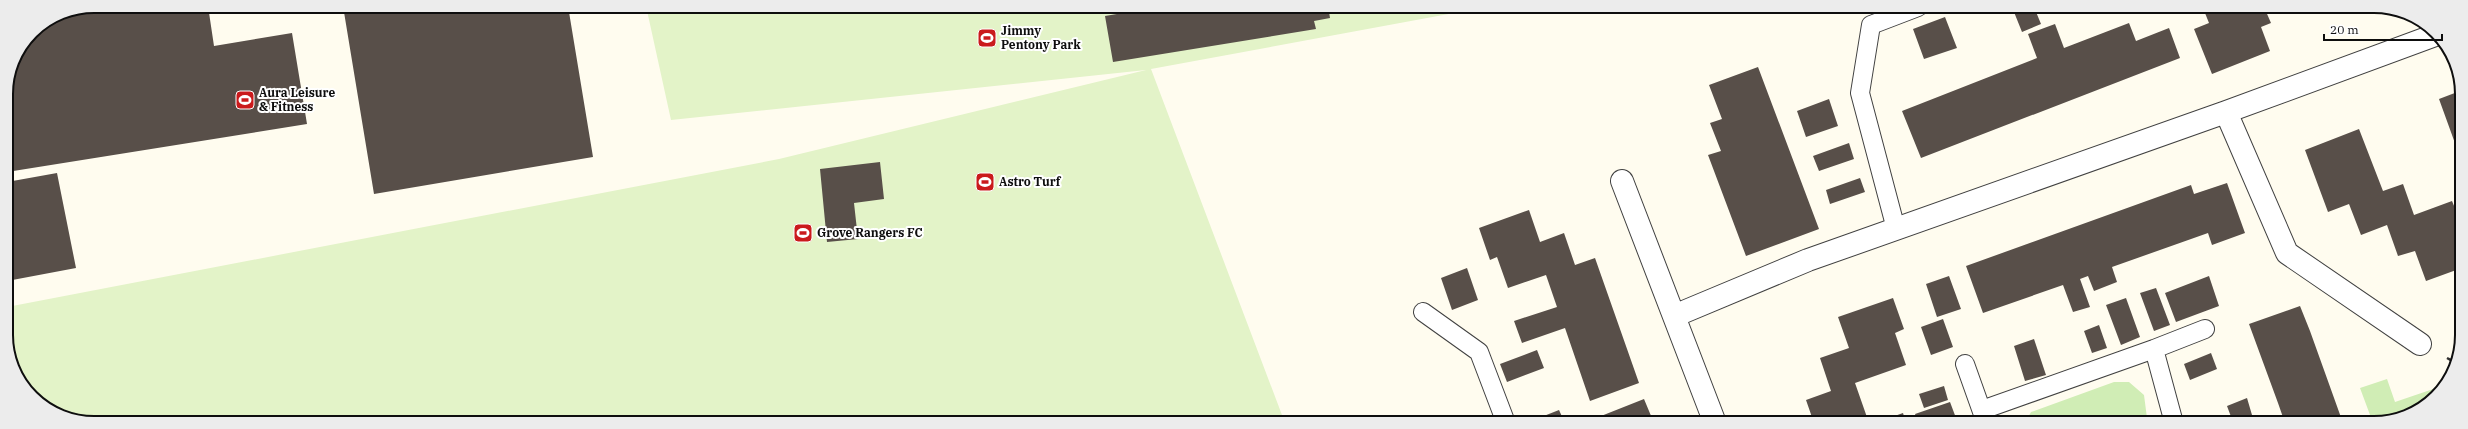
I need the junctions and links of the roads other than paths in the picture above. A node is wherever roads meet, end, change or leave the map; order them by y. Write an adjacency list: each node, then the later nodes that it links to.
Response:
1 (1902, 13): 5 (lane)
2 (2431, 37): 3 (street)
3 (2226, 112): 5 (street); 9 (street)
4 (1622, 180): 7 (street)
5 (1896, 228): 7 (street)
6 (1423, 312): 12 (lane)
7 (1674, 316): 13 (street)
8 (2205, 329): 10 (lane)
9 (2420, 344)
10 (2154, 349): 15 (lane); 16 (lane)
11 (1964, 364): 14 (lane)
12 (1503, 416)
13 (1712, 416)
14 (1984, 416)
15 (1986, 416)
16 (2172, 416)

